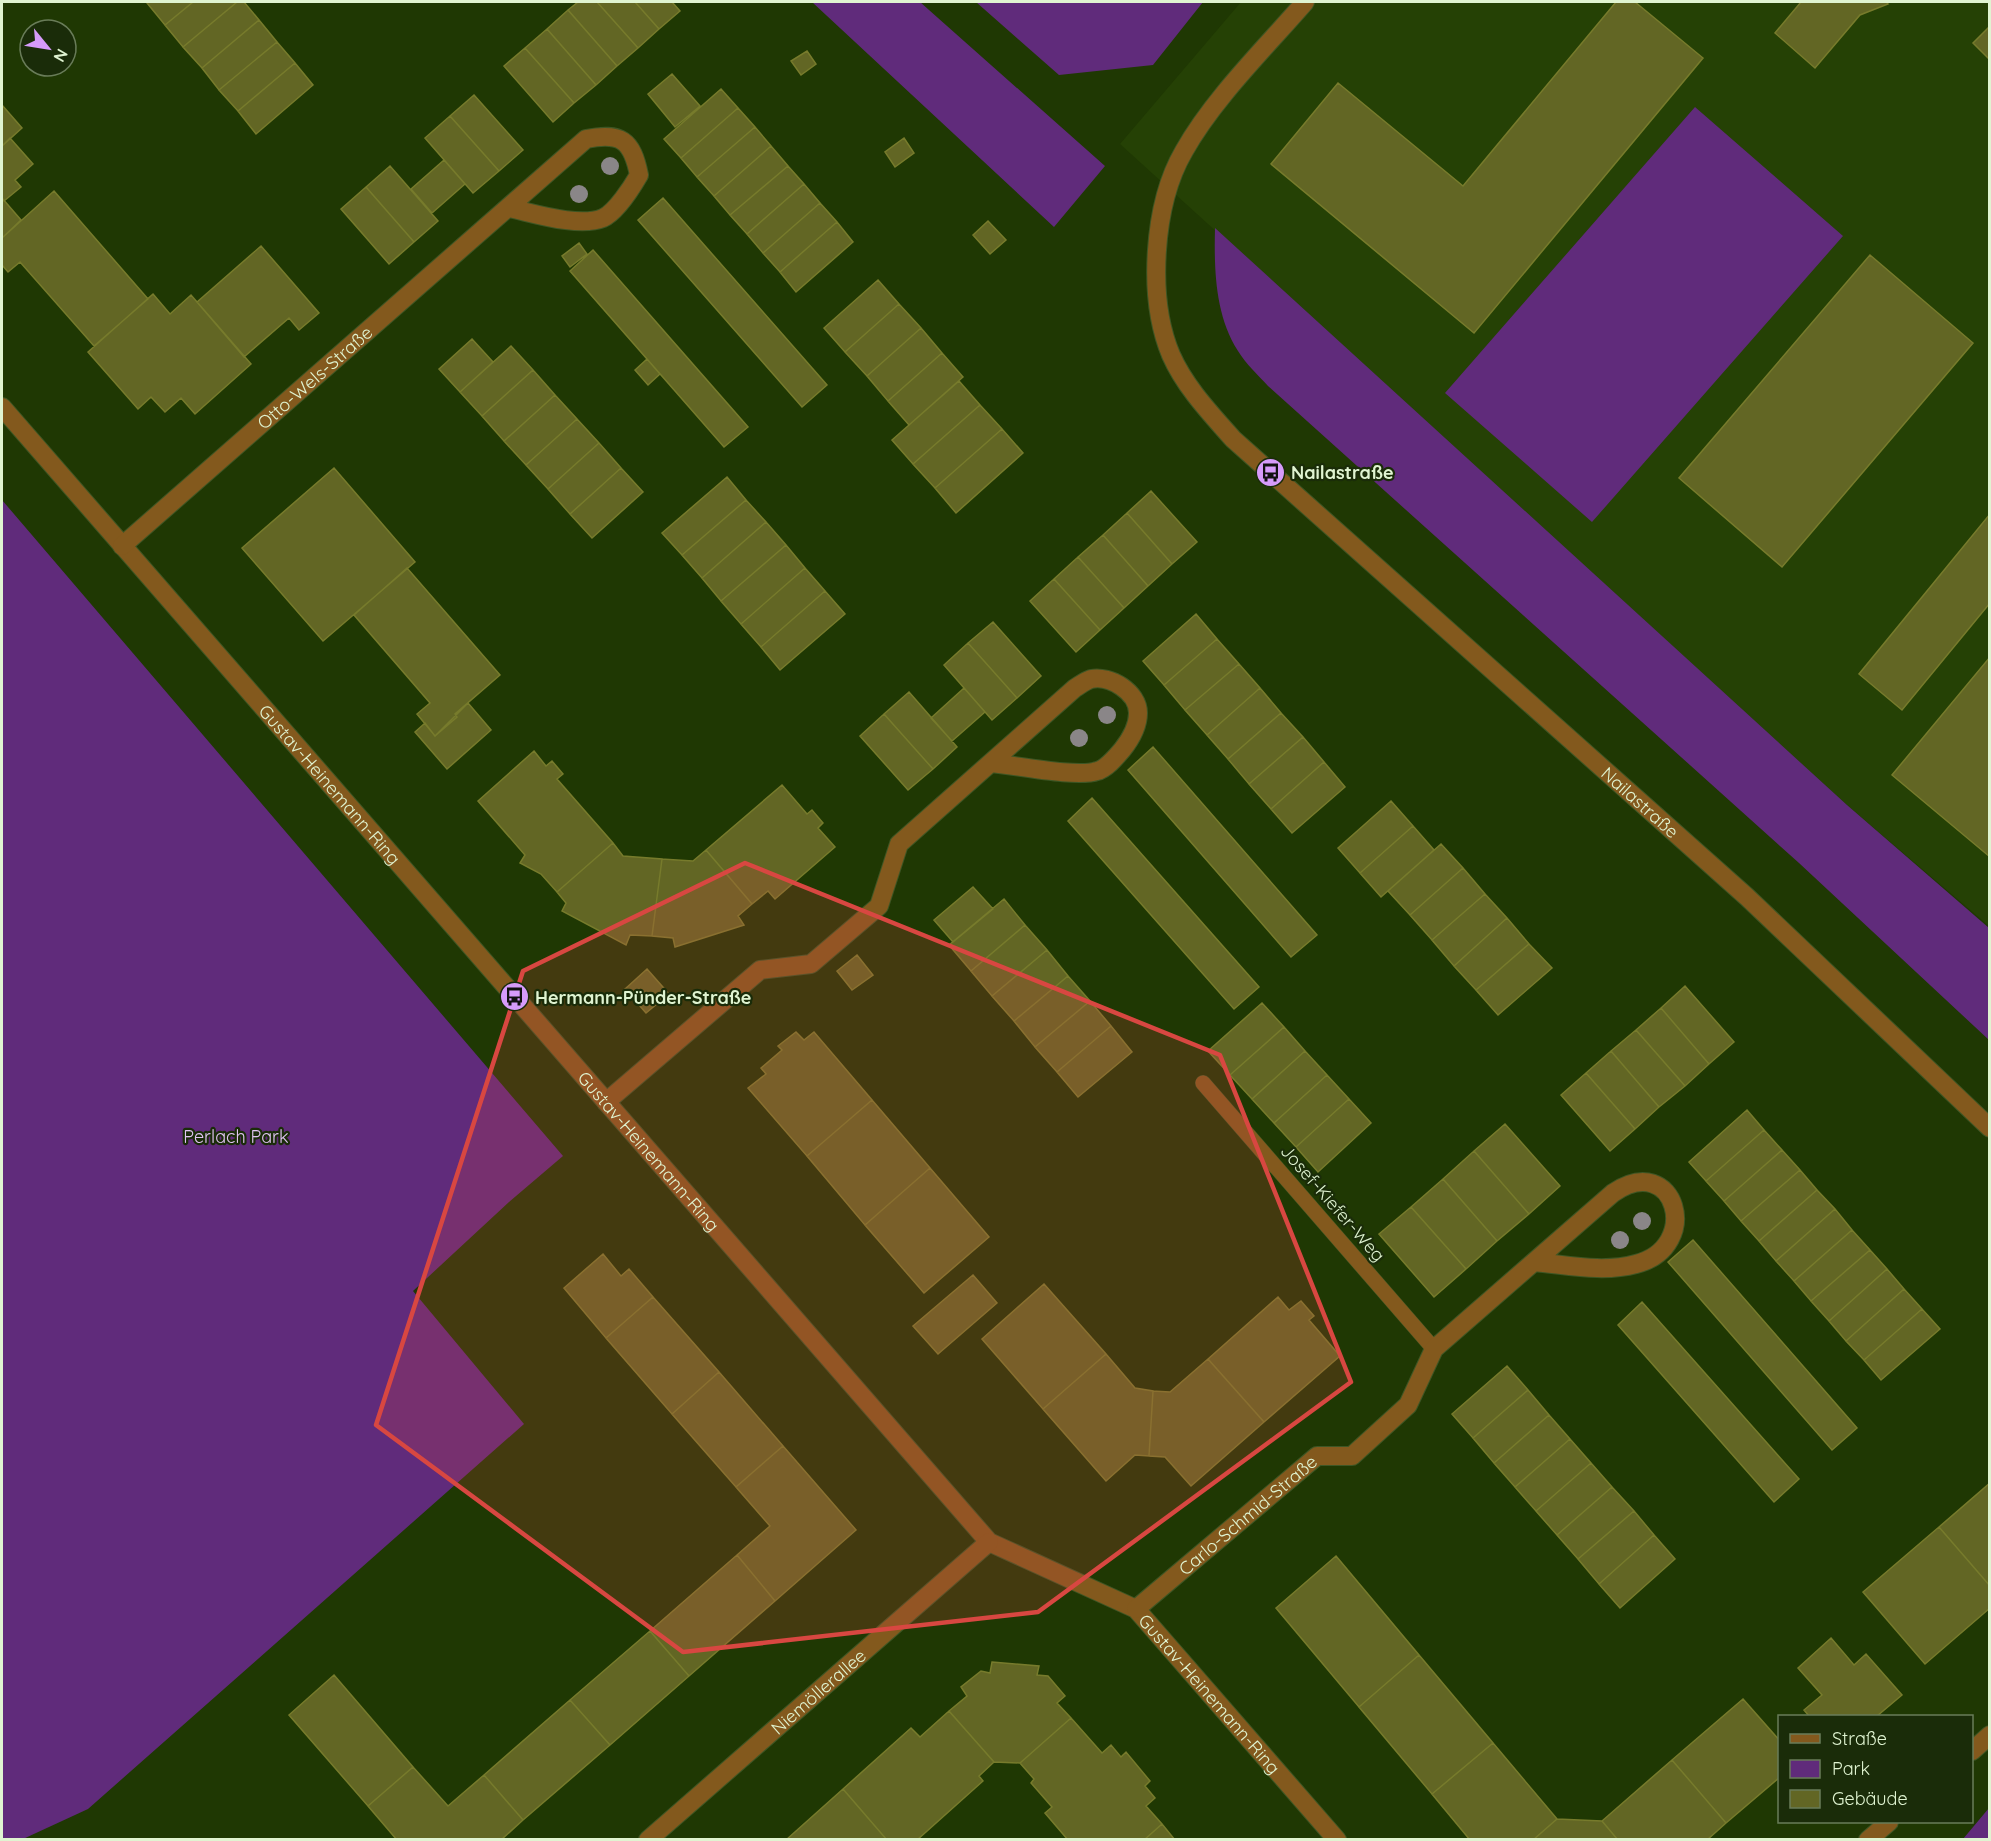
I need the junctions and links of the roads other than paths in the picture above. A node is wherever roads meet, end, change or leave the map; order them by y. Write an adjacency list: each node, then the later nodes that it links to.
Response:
1 (1305, 2): 8 (street, Nailastraße)
2 (509, 208): 2 (street, Otto-Wels-Straße); 4 (street, Otto-Wels-Straße)
3 (2, 407): 4 (street, Gustav-Heinemann-Ring)
4 (122, 546): 7 (street, Gustav-Heinemann-Ring)
5 (991, 763): 5 (street); 7 (street)
6 (1203, 1083): 10 (lane, Josef-Kiefer-Weg)
7 (606, 1102): 11 (street, Gustav-Heinemann-Ring)
8 (1989, 1128)
9 (1534, 1262): 9 (street, Carlo-Schmid-Straße); 10 (street, Carlo-Schmid-Straße)
10 (1434, 1349): 12 (street, Carlo-Schmid-Straße)
11 (989, 1542): 12 (street, Gustav-Heinemann-Ring); 16 (street, Niemöllerallee)
12 (1136, 1609): 17 (street, Gustav-Heinemann-Ring)
13 (1989, 1735): 14 (street)
14 (1973, 1749)
15 (1887, 1823): 18 (street)
16 (648, 1839)
17 (1337, 1839)
18 (1868, 1839)

